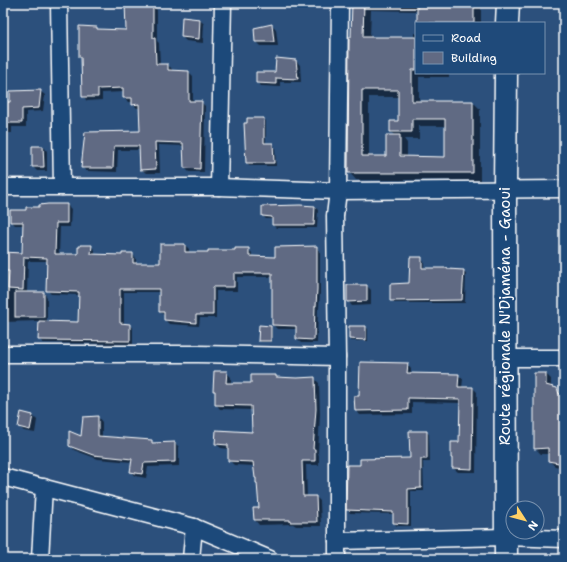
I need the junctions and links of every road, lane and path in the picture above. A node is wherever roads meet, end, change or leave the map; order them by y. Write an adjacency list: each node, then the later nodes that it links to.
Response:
1 (59, 3): 8 (street)
2 (223, 3): 9 (street)
3 (340, 3): 12 (street)
4 (508, 3): 5 (street)
5 (507, 22)
6 (506, 74): 10 (street, Route régionale N'Djaména - Gaoui)
7 (3, 187): 8 (street)
8 (62, 187): 9 (street)
9 (219, 187): 12 (street)
10 (505, 189): 11 (street); 12 (street); 15 (street, Route régionale N'Djaména - Gaoui)
11 (564, 189)
12 (338, 191): 14 (street)
13 (3, 354): 14 (street)
14 (337, 357): 25 (street)
15 (504, 358): 16 (street); 19 (street, Route régionale N'Djaména - Gaoui)
16 (564, 358)
17 (3, 476): 18 (street)
18 (44, 487): 20 (street); 26 (street)
19 (506, 500)
20 (194, 527): 27 (street); 28 (street)
21 (505, 537): 25 (street)
22 (545, 538): 23 (street)
23 (564, 539)
24 (506, 540): 30 (street, Route régionale N'Djaména - Gaoui)
25 (337, 541): 29 (street)
26 (40, 559)
27 (191, 559)
28 (270, 559)
29 (337, 559)
30 (506, 559)

